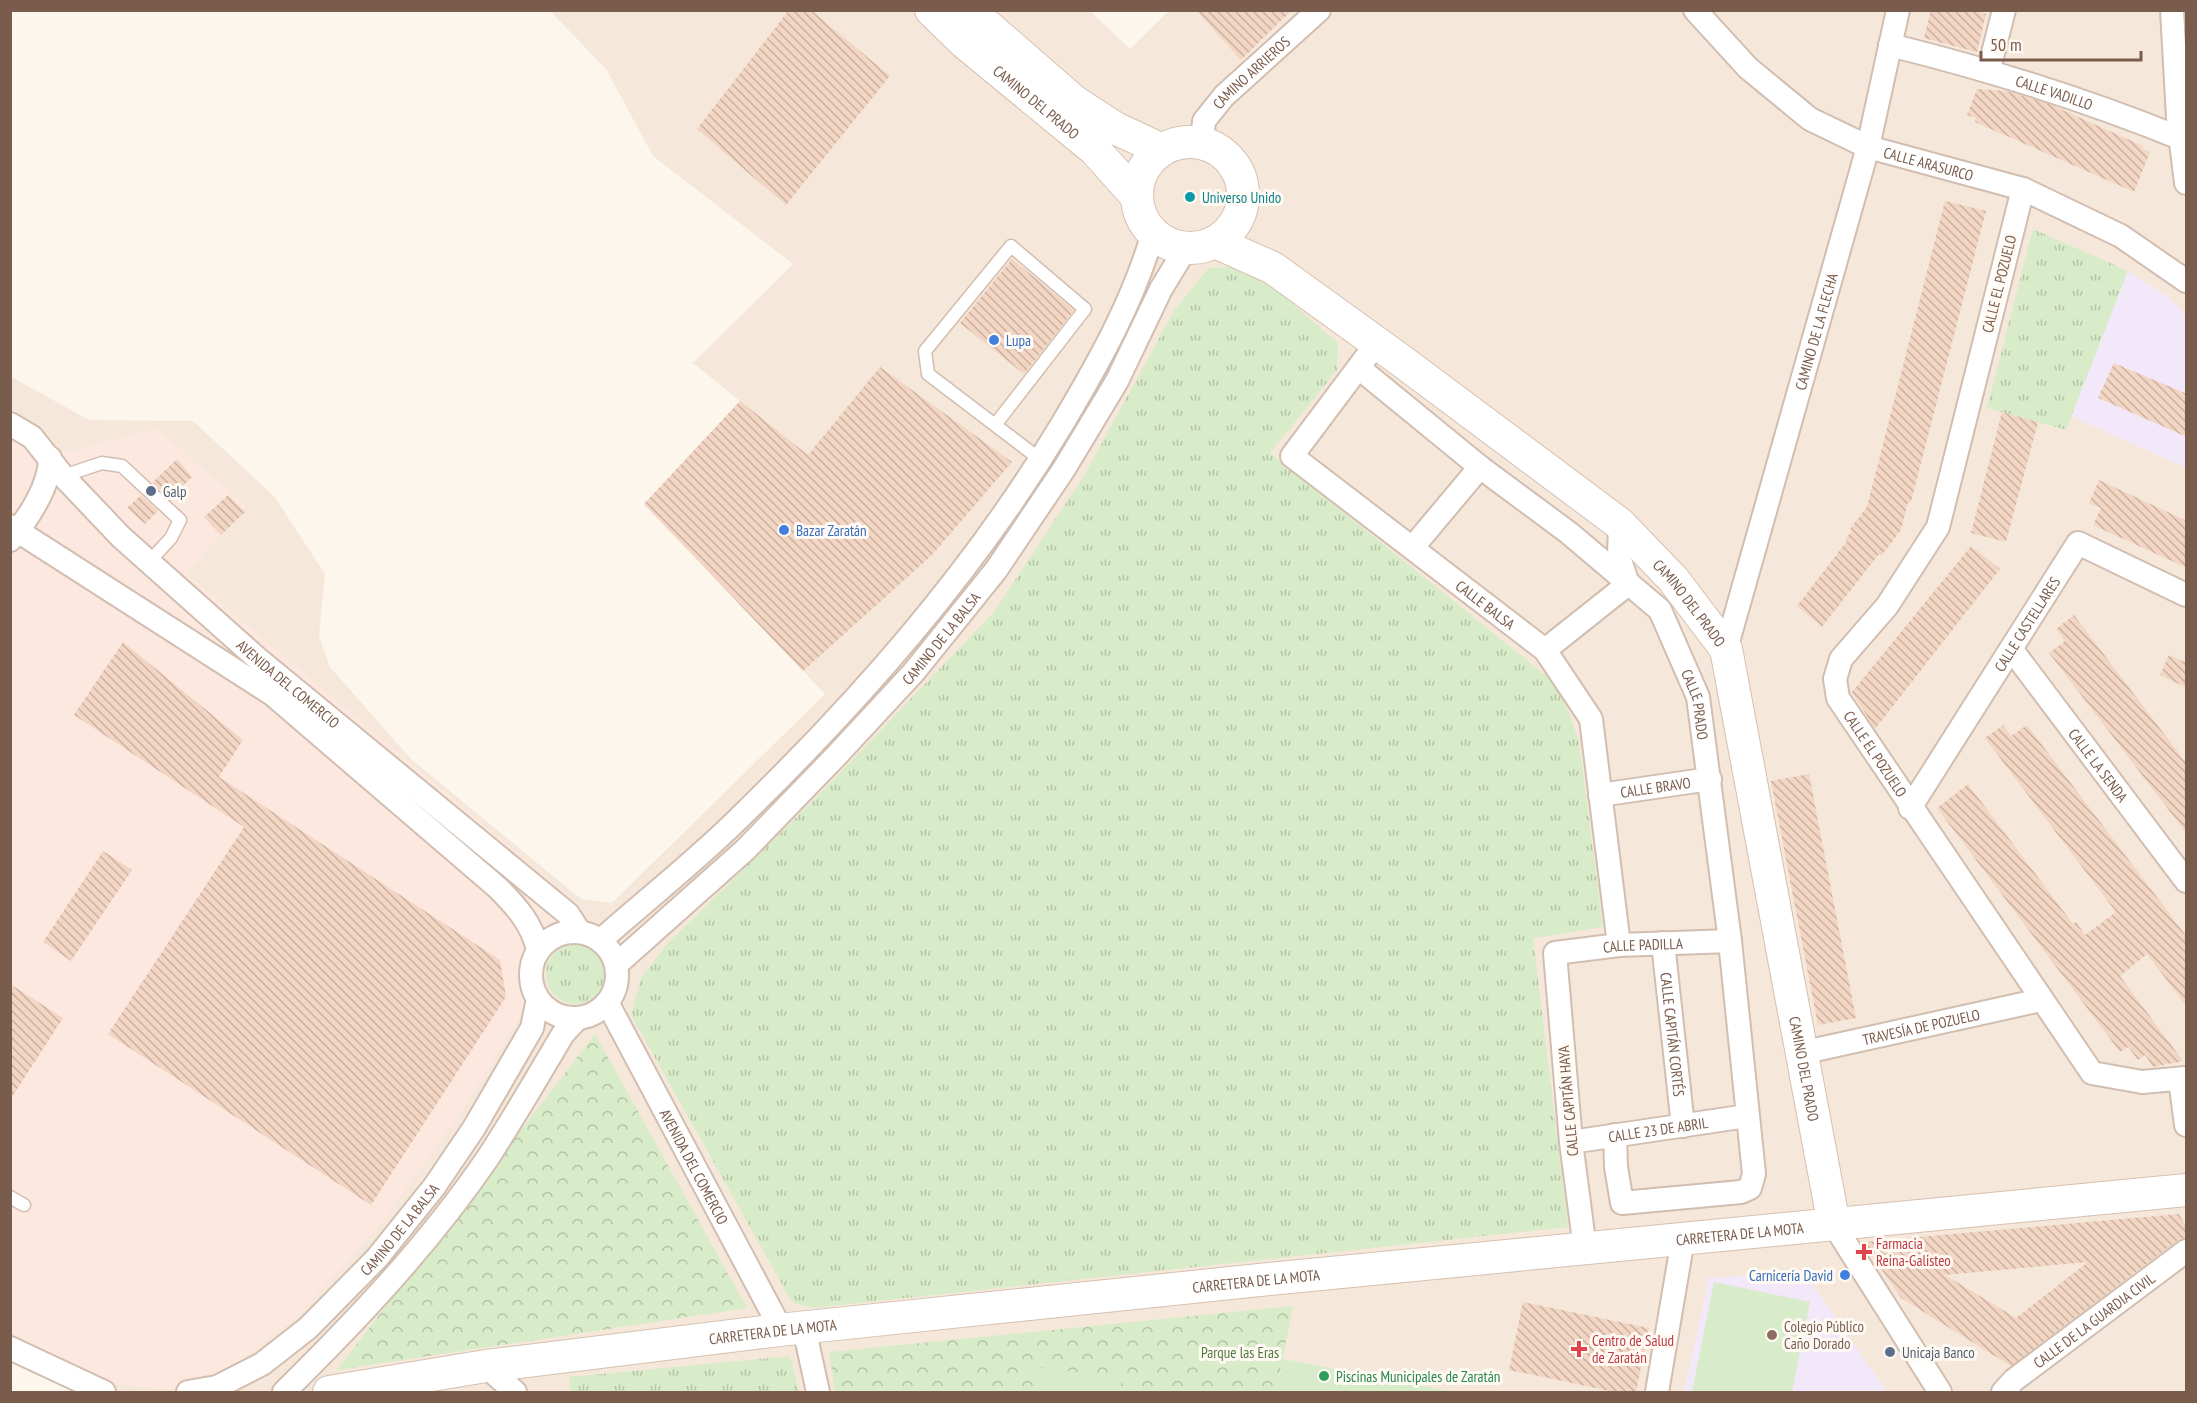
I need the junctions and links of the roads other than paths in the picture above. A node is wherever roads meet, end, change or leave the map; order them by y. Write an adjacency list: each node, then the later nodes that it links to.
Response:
1 (931, 10): 17 (main road, CAMINO DEL PRADO)
2 (969, 10): 13 (main road, CAMINO DEL PRADO)
3 (1319, 10): 11 (street, CAMINO ARRIEROS)
4 (1695, 10): 12 (street, CALLE ARASURCO)
5 (1898, 10): 8 (street, CAMINO DE LA FLECHA)
6 (2004, 10): 9 (street)
7 (2172, 10): 10 (street)
8 (1890, 45): 9 (street, CALLE VADILLO); 12 (street, CAMINO DE LA FLECHA)
9 (1989, 69): 10 (street, CALLE VADILLO)
10 (2180, 138): 14 (street)
11 (1202, 143): 13 (main road); 18 (main road)
12 (1868, 147): 16 (street, CALLE ARASURCO); 38 (street, CAMINO DE LA FLECHA)
13 (1162, 150): 17 (main road)
14 (2185, 161): 15 (street)
15 (2187, 183)
16 (2023, 189): 22 (street, CALLE ARASURCO); 43 (street, CALLE EL POZUELO)
17 (1137, 197): 19 (main road)
18 (1240, 215): 20 (main road); 21 (main road, CAMINO DEL PRADO)
19 (1153, 233): 20 (main road); 28 (street, CAMINO DE LA BALSA)
20 (1200, 245): 21 (main road, CAMINO DEL PRADO); 52 (street, CAMINO DE LA BALSA)
21 (1273, 268): 23 (main road, CAMINO DEL PRADO)
22 (2187, 281)
23 (1377, 343): 24 (street, CALLE BALSA); 31 (main road, CAMINO DEL PRADO)
24 (1359, 368): 29 (street, CALLE PRADO); 33 (street, CALLE BALSA)
25 (10, 424): 27 (street, AVENIDA DEL COMERCIO)
26 (995, 425): 26 (lane); 28 (lane)
27 (50, 458): 30 (street, AVENIDA DEL COMERCIO); 32 (street)
28 (1041, 460): 46 (street, CAMINO DE LA BALSA)
29 (1480, 467): 33 (street); 36 (street, CALLE PRADO)
30 (63, 476): 34 (street, AVENIDA DEL COMERCIO); 34 (lane)
31 (1620, 524): 35 (main road, CAMINO DEL PRADO); 36 (street)
32 (13, 532): 50 (street, AVENIDA DEL COMERCIO)
33 (1413, 547): 39 (street, CALLE BALSA)
34 (149, 562): 45 (street, AVENIDA DEL COMERCIO)
35 (1673, 579): 36 (street); 38 (main road, CAMINO DEL PRADO)
36 (1628, 584): 39 (street); 41 (street, CALLE PRADO)
37 (2187, 595): 40 (street, CALLE CASTELLARES)
38 (1726, 649): 57 (main road, CAMINO DEL PRADO)
39 (1545, 650): 42 (street, CALLE BALSA)
40 (2012, 650): 43 (street, CALLE CASTELLARES); 44 (street, CALLE LA SENDA)
41 (1710, 779): 42 (street, CALLE BRAVO); 47 (street, CALLE PRADO)
42 (1600, 795): 49 (street, CALLE BALSA)
43 (1910, 808): 54 (street, CALLE EL POZUELO)
44 (2187, 881)
45 (579, 931): 46 (street); 50 (street)
46 (601, 940): 52 (street)
47 (1730, 941): 48 (street, CALLE PADILLA); 59 (street, CALLE PRADO)
48 (1663, 943): 49 (street, CALLE PADILLA); 61 (street, CALLE CAPITÁN CORTÉS)
49 (1619, 945): 51 (street, CALLE PADILLA)
50 (538, 950): 53 (street)
51 (1555, 953): 63 (street, CALLE CAPITÁN HAYA)
52 (617, 964): 55 (street)
53 (538, 999): 56 (street); 77 (street, CAMINO DE LA BALSA)
54 (2041, 1000): 57 (street, TRAVESÍA DE POZUELO); 58 (street, CALLE EL POZUELO)
55 (608, 1004): 56 (street); 71 (street, AVENIDA DEL COMERCIO)
56 (577, 1019): 78 (street, CAMINO DE LA BALSA)
57 (1801, 1053): 67 (main road, CAMINO DEL PRADO)
58 (2183, 1078): 60 (street)
59 (1747, 1116): 61 (street, CALLE 23 DE ABRIL); 62 (street, CALLE PRADO)
60 (2187, 1125)
61 (1683, 1126): 62 (street, CALLE 23 DE ABRIL)
62 (1615, 1135): 63 (street, CALLE 23 DE ABRIL)
63 (1571, 1142): 69 (street, CALLE CAPITÁN HAYA)
64 (2187, 1190): 67 (main road, CARRETERA DE LA MOTA)
65 (10, 1197): 66 (lane)
66 (10, 1211)
67 (1834, 1225): 68 (main road, CARRETERA DE LA MOTA); 83 (street)
68 (1683, 1239): 69 (main road, CARRETERA DE LA MOTA); 82 (street)
69 (1585, 1249): 71 (main road, CARRETERA DE LA MOTA)
70 (2187, 1251): 74 (street, CALLE DE LA GUARDIA CIVIL)
71 (791, 1329): 73 (main road, CARRETERA DE LA MOTA); 81 (street, AVENIDA DEL COMERCIO)
72 (10, 1349): 75 (street); 76 (street)
73 (486, 1366): 79 (main road, CARRETERA DE LA MOTA); 80 (street)
74 (2015, 1388)
75 (65, 1392)
76 (104, 1392)
77 (188, 1392)
78 (284, 1392)
79 (329, 1392)
80 (515, 1392)
81 (818, 1392)
82 (1657, 1392)
83 (1940, 1392)

